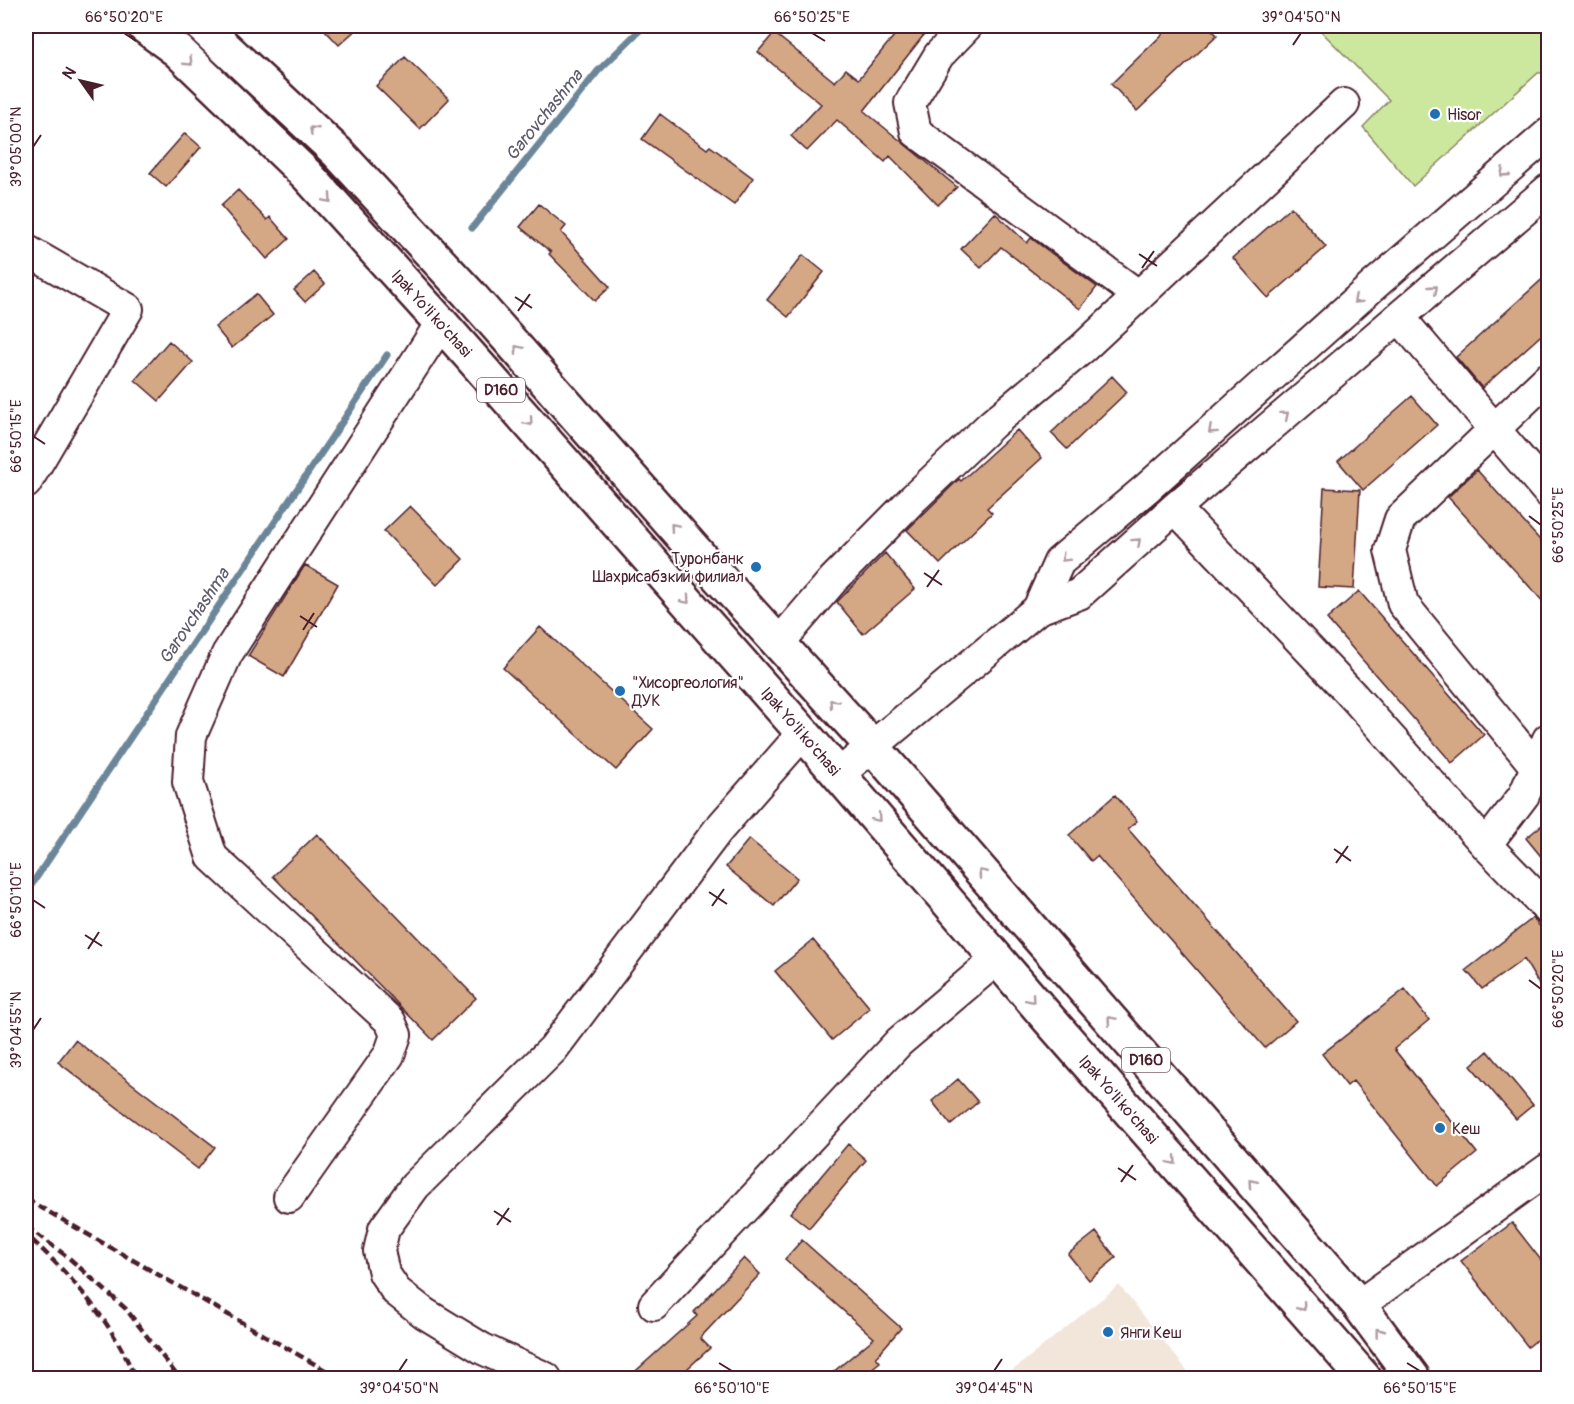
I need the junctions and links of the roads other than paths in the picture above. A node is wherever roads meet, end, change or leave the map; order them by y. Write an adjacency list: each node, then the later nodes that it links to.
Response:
1 (144, 26): 10 (main road, Ipak Yo'li ko'chasi / D160, one-way to 10)
2 (202, 26): 17 (main road, D160, one-way to 2)
3 (967, 26): 8 (street)
4 (1344, 104): 8 (street)
5 (1548, 134): 16 (street, one-way to 16)
6 (1548, 190): 9 (street, one-way to 6)
7 (26, 250): 13 (street)
8 (1139, 296): 17 (street)
9 (1400, 318): 12 (street); 15 (street, one-way to 9)
10 (441, 323): 18 (main road, Ipak Yo'li ko'chasi / D160, one-way to 18); 27 (street)
11 (1548, 378): 12 (street)
12 (1493, 428): 14 (street); 21 (street)
13 (26, 483)
14 (1548, 492)
15 (1175, 508): 16 (street, one-way to 15); 23 (street)
16 (1038, 609): 20 (street)
17 (778, 644): 20 (main road, D160, one-way to 17)
18 (803, 733): 22 (main road, Ipak Yo'li ko'chasi / D160); 30 (street)
19 (1548, 739): 21 (street)
20 (872, 746): 22 (street); 29 (main road, D160, one-way to 20)
21 (1536, 767): 23 (street)
22 (839, 774): 25 (main road, Ipak Yo'li ko'chasi / D160, one-way to 25)
23 (1486, 845): 24 (street)
24 (1548, 909)
25 (997, 959): 28 (street); 31 (main road, Ipak Yo'li ko'chasi / D160, one-way to 31)
26 (1548, 1169): 29 (street)
27 (289, 1197)
28 (654, 1305)
29 (1359, 1305): 32 (main road, D160, one-way to 29)
30 (546, 1378)
31 (1364, 1378)
32 (1413, 1378)

